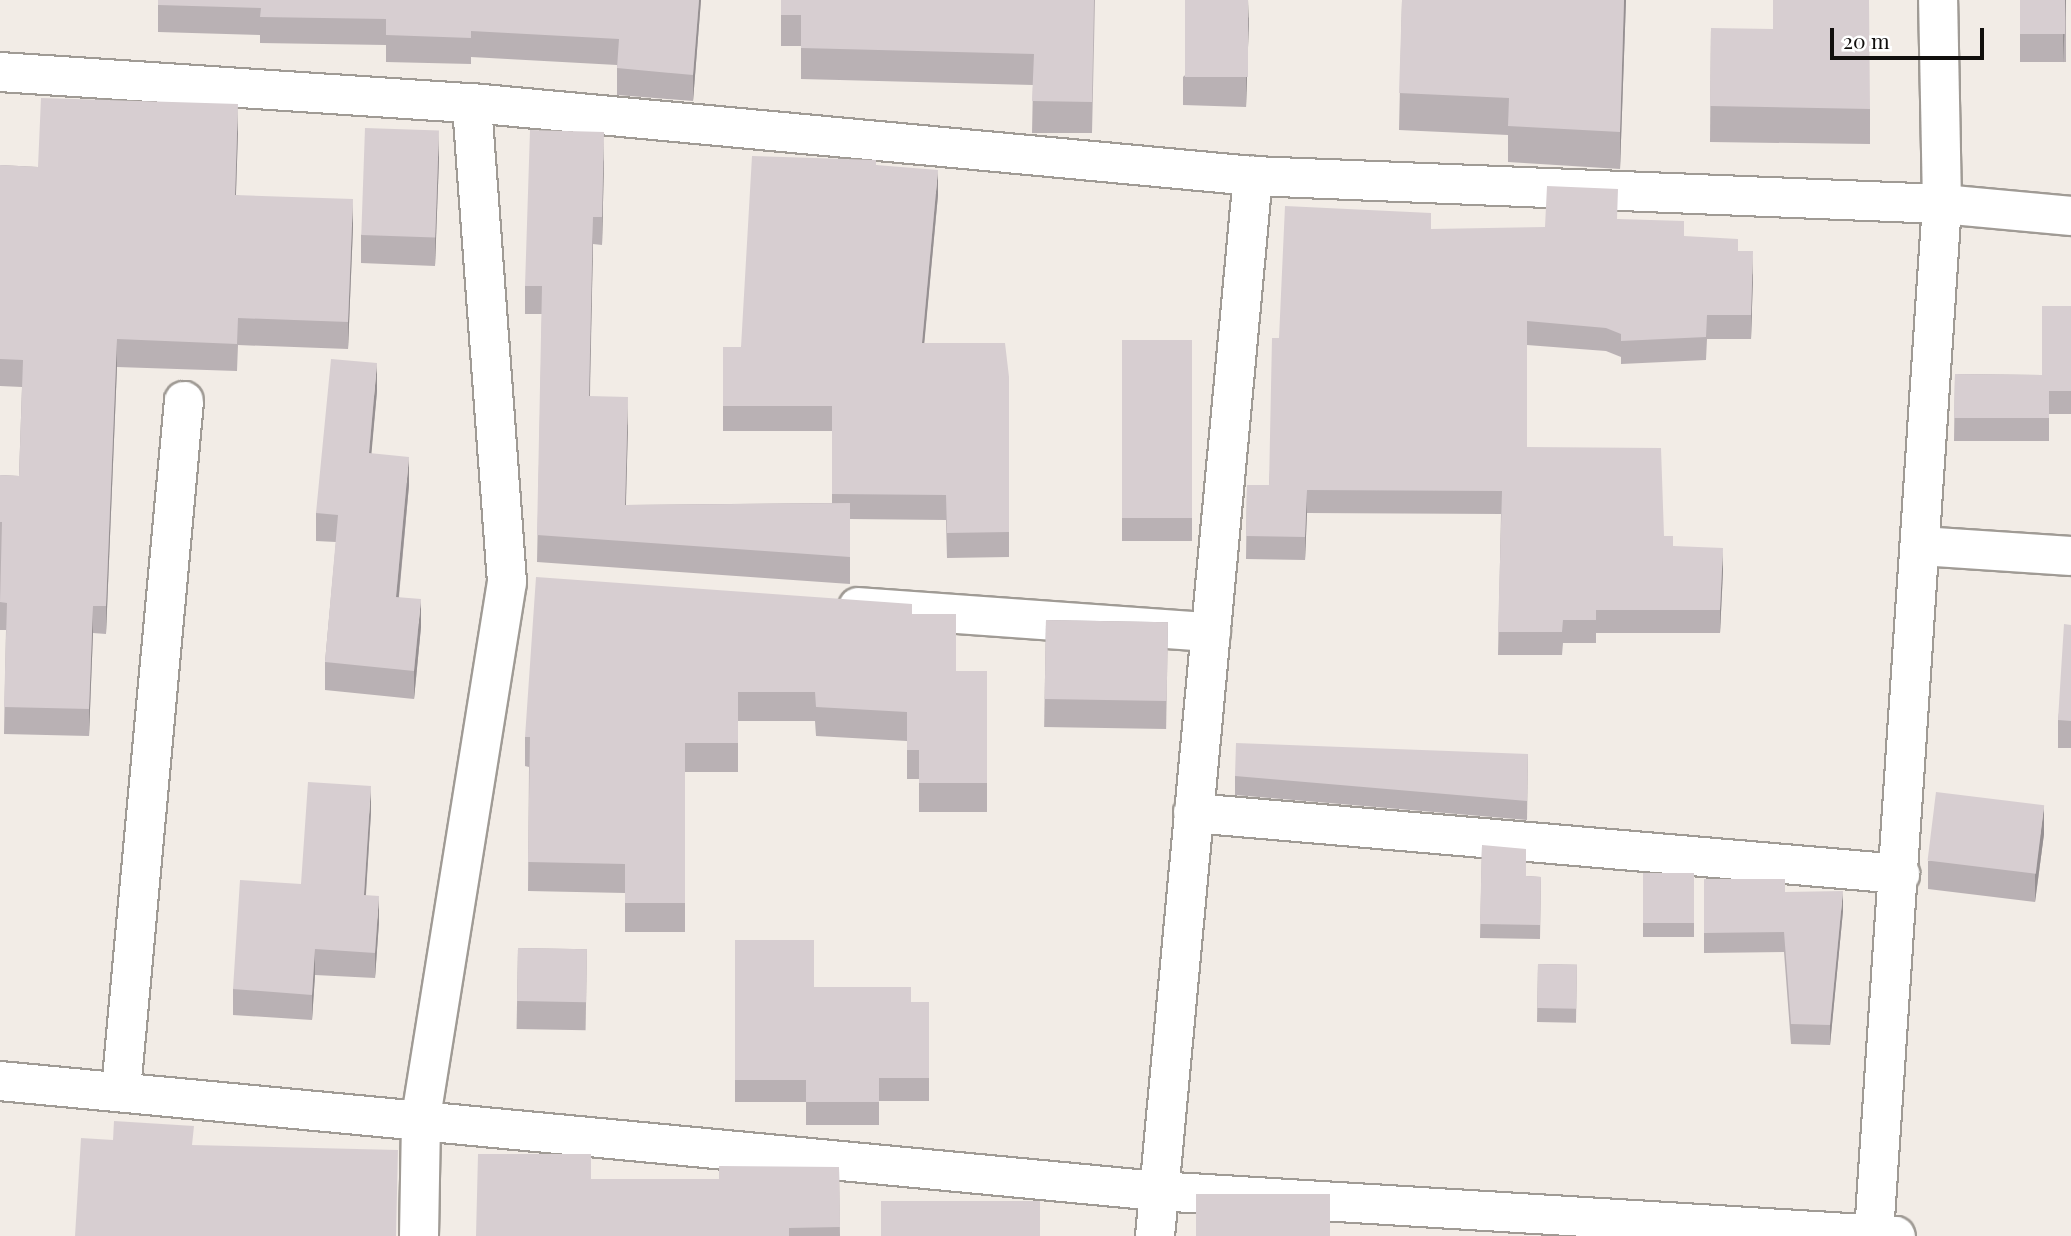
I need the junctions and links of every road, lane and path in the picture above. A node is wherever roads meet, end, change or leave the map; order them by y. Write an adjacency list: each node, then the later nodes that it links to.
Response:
1 (1938, 0): 5 (street)
2 (0, 72): 3 (street)
3 (471, 103): 4 (street); 10 (street)
4 (1253, 176): 5 (street); 13 (street)
5 (1942, 204): 6 (street); 8 (street)
6 (2071, 216)
7 (184, 401): 17 (street)
8 (1921, 546): 9 (street); 15 (street)
9 (2071, 556)
10 (507, 582): 11 (street); 18 (street)
11 (549, 584)
12 (824, 604): 13 (street)
13 (1211, 632): 14 (street)
14 (1193, 813): 15 (street); 19 (street)
15 (1900, 874): 20 (street)
16 (0, 1081): 17 (street)
17 (121, 1090): 18 (street)
18 (421, 1117): 19 (street); 21 (street)
19 (1157, 1191): 20 (street); 22 (street)
20 (1885, 1235)
21 (419, 1236)
22 (1155, 1236)

